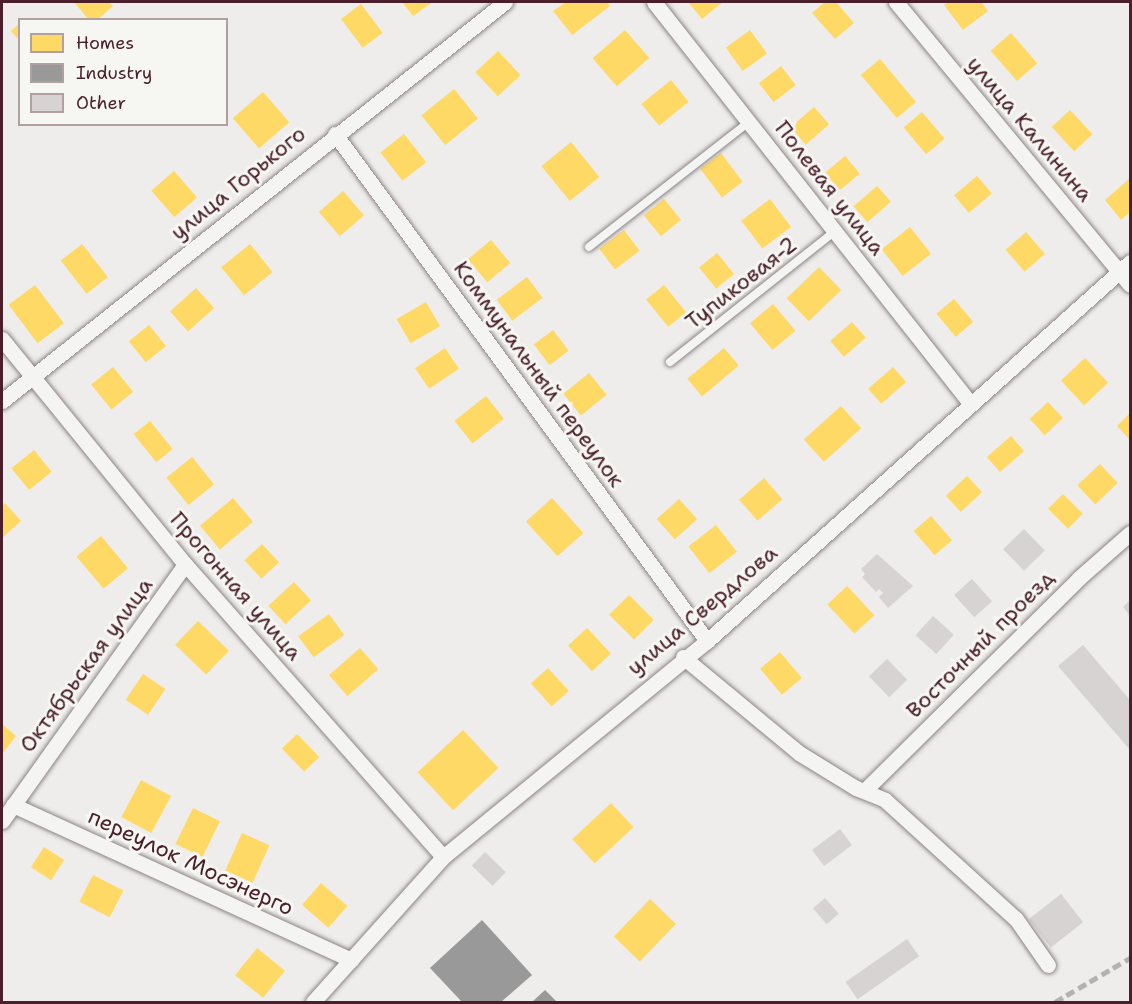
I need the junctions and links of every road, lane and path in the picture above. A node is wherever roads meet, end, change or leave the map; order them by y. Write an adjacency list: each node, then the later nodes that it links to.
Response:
1 (505, 2): 5 (street, улица Горького)
2 (654, 2): 4 (street, Полевая улица)
3 (896, 2): 8 (street, улица Калинина)
4 (750, 121): 6 (street, Полевая улица); 7 (lane)
5 (335, 134): 11 (street, улица Горького); 16 (street, Коммунальный переулок)
6 (834, 232): 10 (lane, Тупиковая-2); 13 (street, Полевая улица)
7 (589, 247)
8 (1128, 273): 13 (street, улица Свердлова)
9 (2, 339): 11 (street, Прогонная улица)
10 (670, 362)
11 (33, 376): 12 (street, улица Горького); 15 (street, Прогонная улица)
12 (2, 401)
13 (970, 403): 16 (street, улица Свердлова)
14 (1131, 533): 18 (street, Восточный проезд)
15 (185, 564): 19 (street, Октябрьская улица); 21 (street, Прогонная улица)
16 (707, 641): 17 (street, улица Свердлова)
17 (683, 657): 18 (street); 21 (street, улица Свердлова)
18 (865, 790): 23 (street)
19 (13, 805): 20 (street, Октябрьская улица); 22 (street, переулок Мосэнерго)
20 (2, 821)
21 (443, 856): 22 (street, улица Свердлова)
22 (351, 960): 24 (street, улица Свердлова)
23 (1048, 965)
24 (313, 1002)

